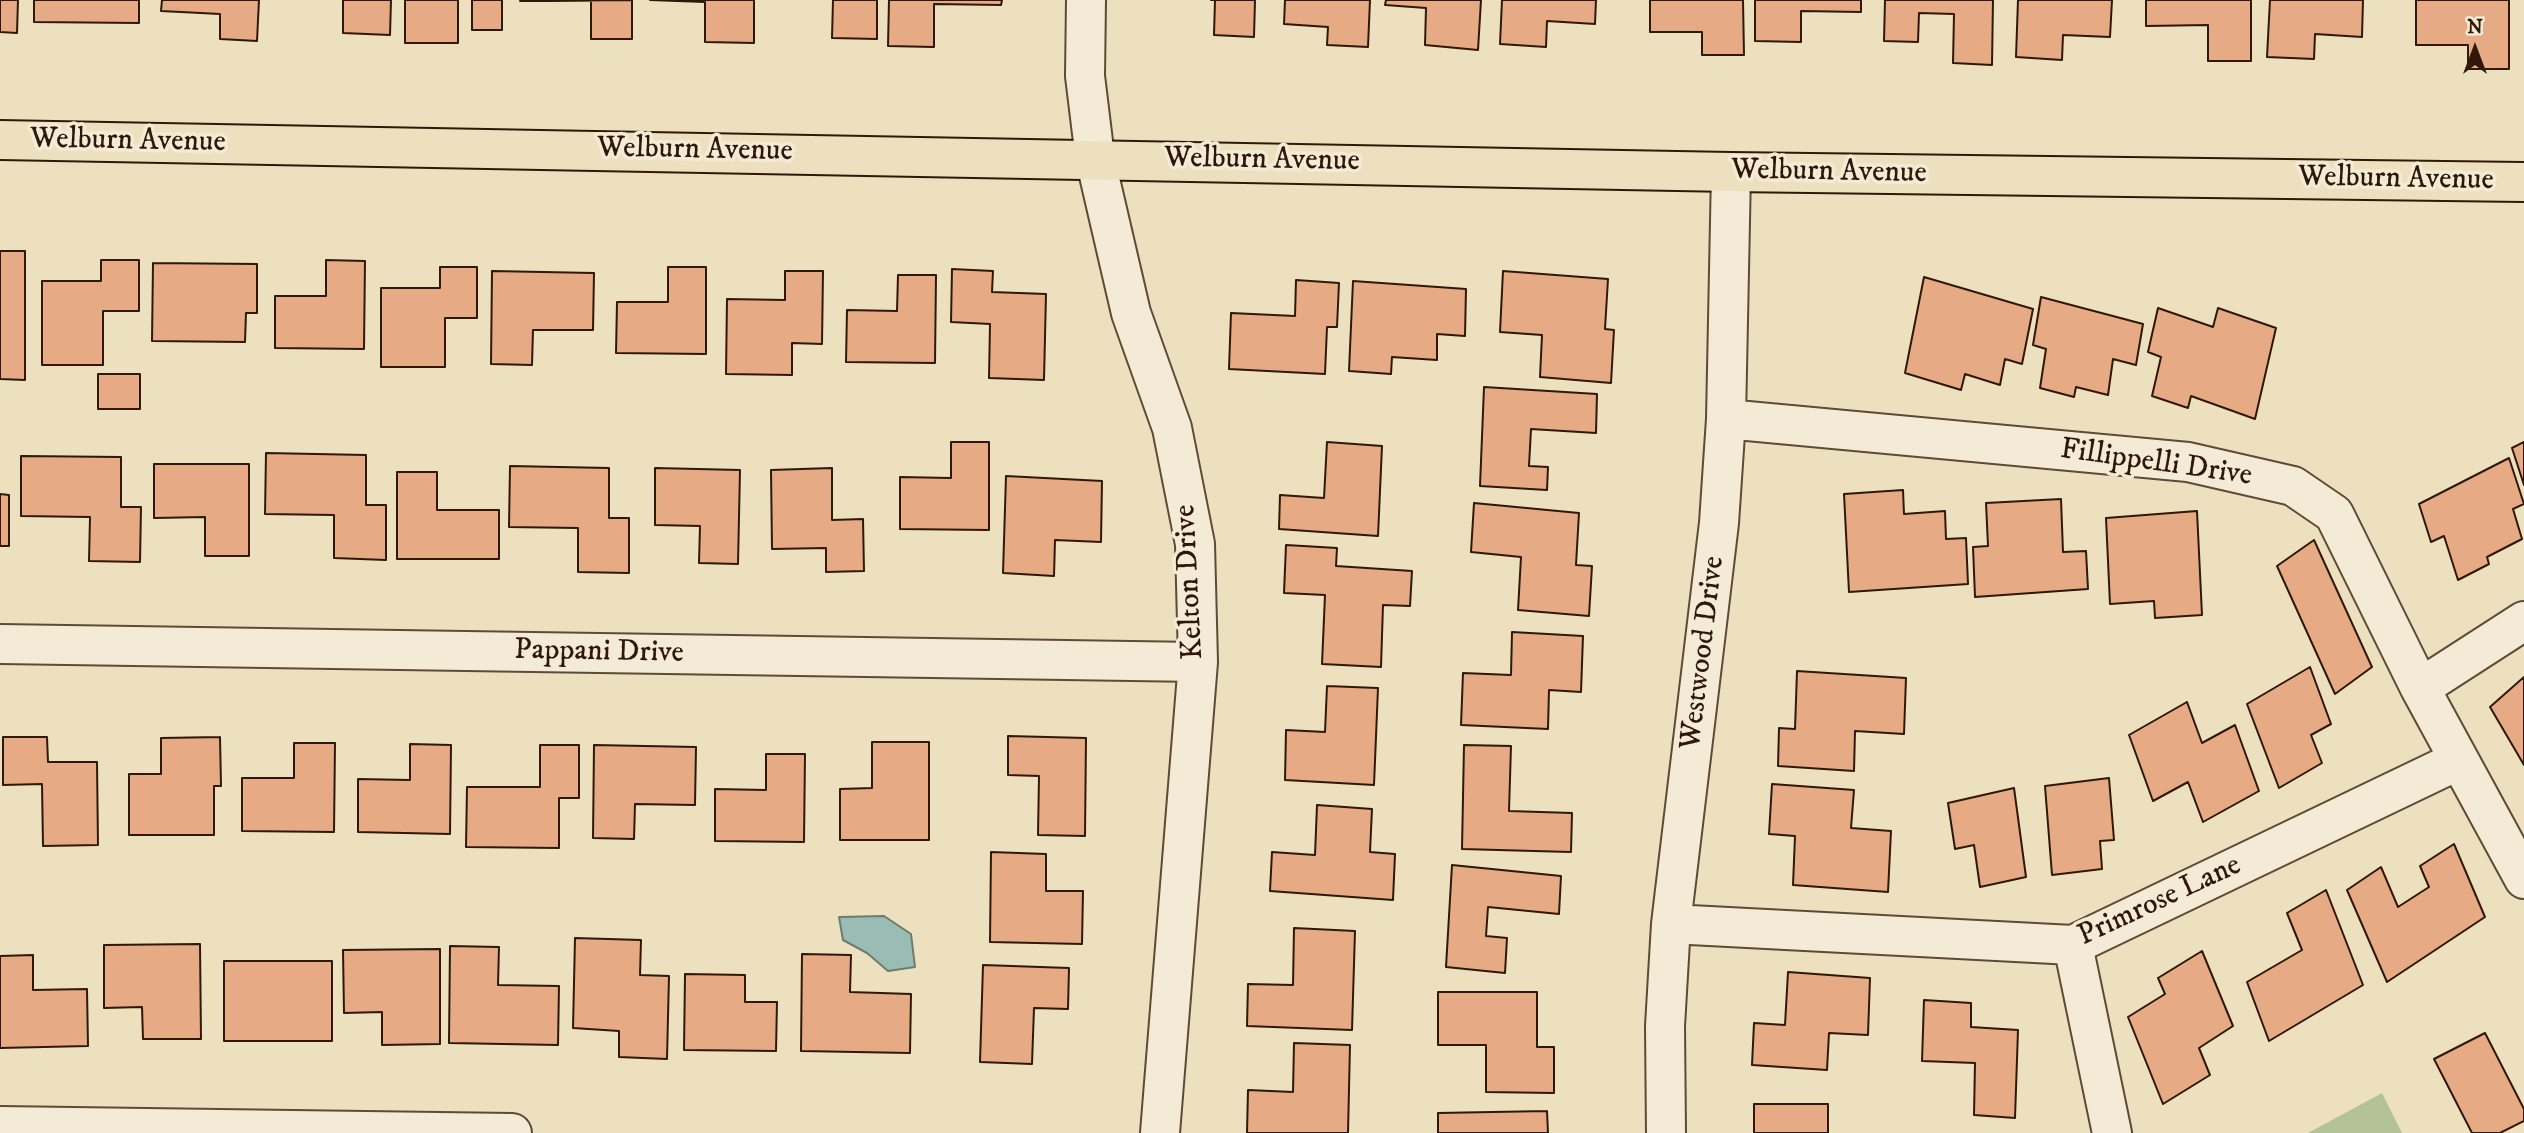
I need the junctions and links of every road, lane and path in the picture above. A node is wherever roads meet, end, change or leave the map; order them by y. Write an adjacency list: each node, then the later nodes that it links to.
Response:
1 (1086, 0): 3 (street, Kelton Drive)
2 (0, 140): 3 (main road, Welburn Avenue)
3 (1095, 158): 4 (main road, Welburn Avenue); 9 (street, Kelton Drive)
4 (1731, 172): 5 (main road, Welburn Avenue); 6 (street, Westwood Drive)
5 (2524, 182)
6 (1726, 419): 10 (street, Fillippelli Drive); 13 (street, Westwood Drive)
7 (2524, 621): 10 (street)
8 (0, 645): 9 (street, Pappani Drive)
9 (1198, 662): 17 (street, Kelton Drive)
10 (2420, 688): 11 (street, Fillippelli Drive)
11 (2459, 760): 12 (street, Fillippelli Drive); 14 (street, Primrose Lane)
12 (2524, 879)
13 (1671, 924): 14 (street, Primrose Lane); 18 (street, Westwood Drive)
14 (2073, 945): 19 (street)
15 (0, 1126): 16 (street)
16 (512, 1133)
17 (1160, 1133)
18 (1666, 1133)
19 (2112, 1133)

